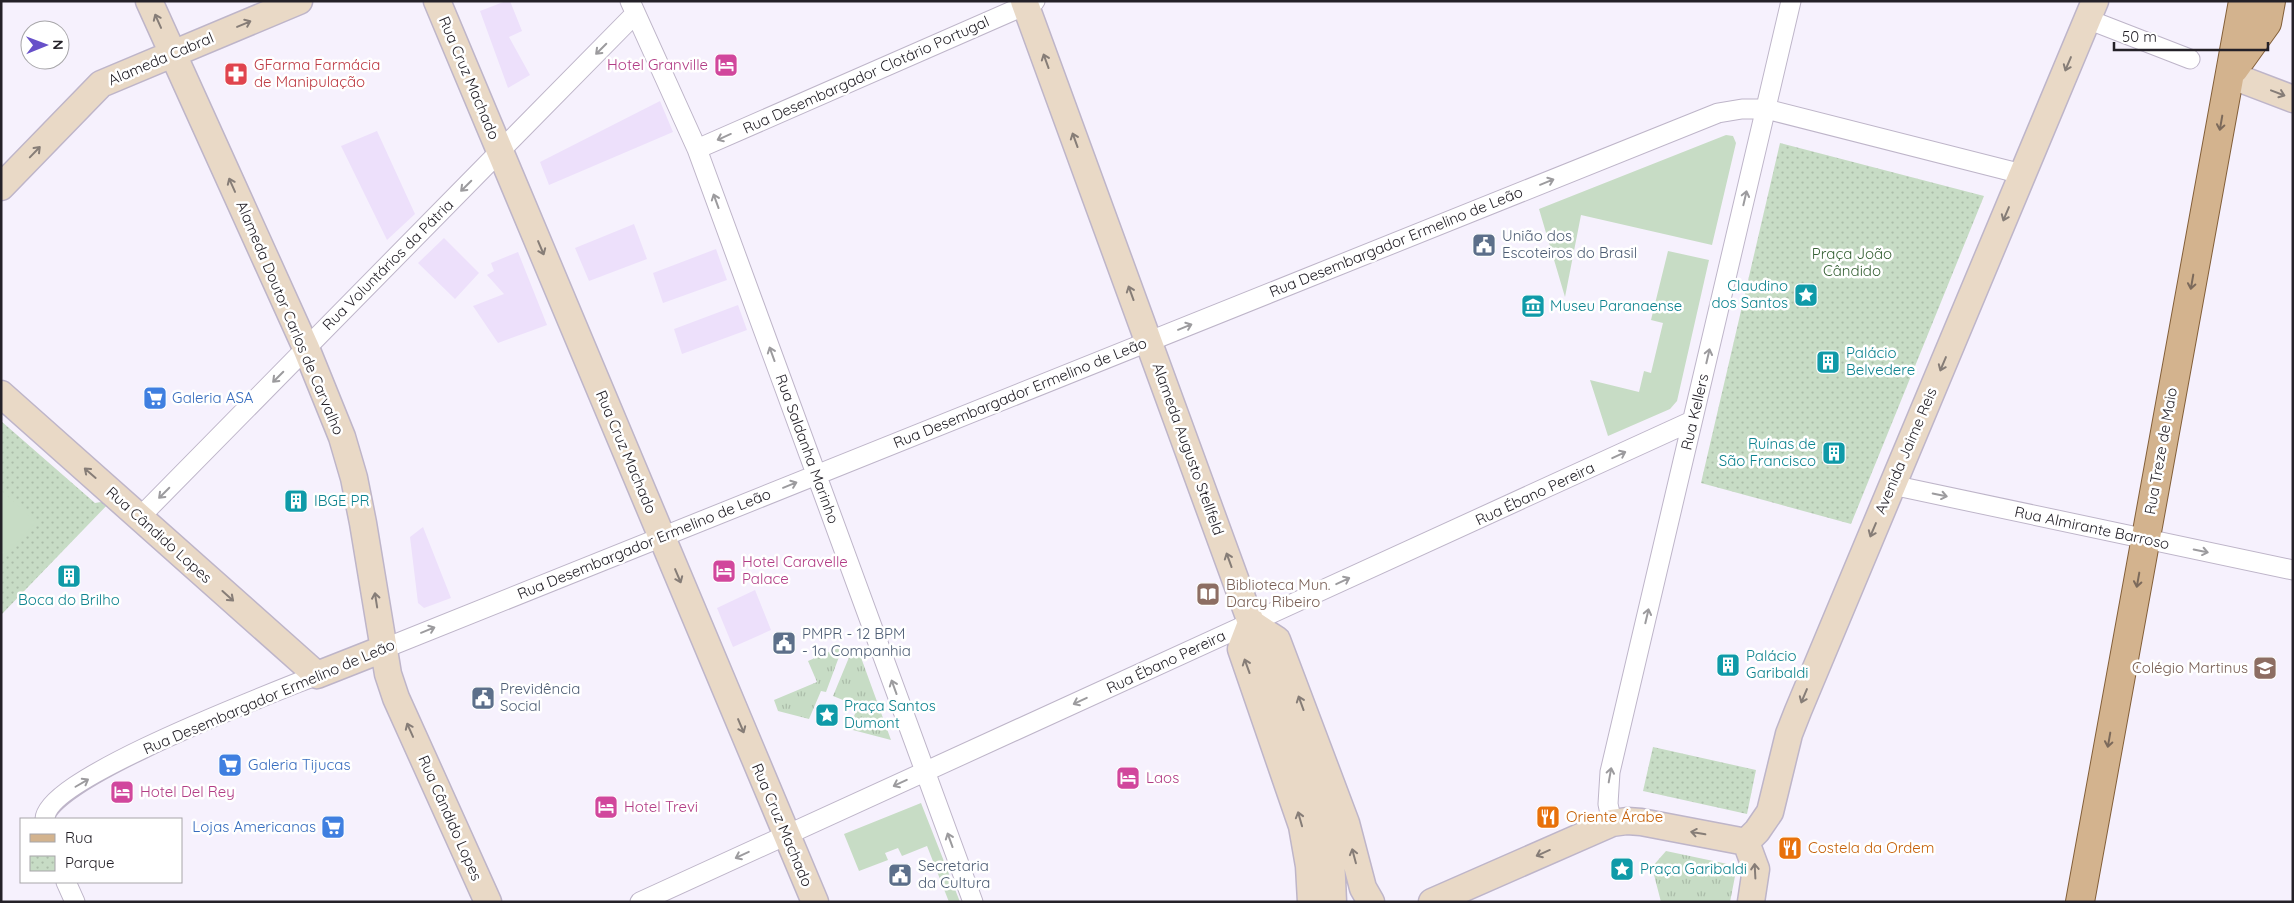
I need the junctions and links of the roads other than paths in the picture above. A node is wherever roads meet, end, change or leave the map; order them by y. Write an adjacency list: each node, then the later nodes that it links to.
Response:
1 (150, 1): 10 (street, Alameda Doutor Carlos de Carvalho, one-way to 1)
2 (299, 1): 10 (street, Alameda Cabral, one-way to 2)
3 (437, 1): 16 (street, Rua Cruz Machado)
4 (1791, 1): 14 (street, Rua Kellers)
5 (2243, 1): 12 (main road, Rua Treze de Maio)
6 (2271, 1): 12 (main road)
7 (1028, 3): 15 (street, Rua Desembargador Clotário Portugal, one-way to 15); 19 (street, Alameda Augusto Stellfeld, one-way to 7)
8 (633, 8): 15 (street, Rua Saldanha Marinho); 16 (street, Rua Voluntários da Pátria, one-way to 16)
9 (2091, 10): 11 (street); 17 (street, Avenida Jaime Reis, one-way to 17)
10 (173, 54): 18 (street, Alameda Cabral, one-way to 10); 20 (street, Alameda Doutor Carlos de Carvalho, one-way to 10)
11 (2190, 59)
12 (2230, 74): 13 (street, one-way to 13); 27 (main road, Rua Treze de Maio, one-way to 27)
13 (2293, 99)
14 (1766, 109): 17 (street, Rua Desembargador Ermelino de Leão); 19 (street, Rua Desembargador Ermelino de Leão, one-way to 14); 22 (street, Rua Kellers, one-way to 14)
15 (697, 149): 23 (street, Rua Saldanha Marinho, one-way to 15)
16 (500, 152): 20 (street, Rua Voluntários da Pátria, one-way to 20); 26 (street, Rua Cruz Machado, one-way to 26)
17 (2022, 174): 24 (street, Avenida Jaime Reis, one-way to 24)
18 (1, 187)
19 (1148, 342): 23 (street, Rua Desembargador Ermelino de Leão); 29 (street, Alameda Augusto Stellfeld, one-way to 19)
20 (306, 348): 25 (street, Rua Voluntários da Pátria, one-way to 25); 30 (street, Alameda Doutor Carlos de Carvalho, one-way to 20)
21 (1, 394): 25 (street, Rua Cândido Lopes, one-way to 21)
22 (1692, 421): 29 (street, Rua Ébano Pereira, one-way to 22); 34 (street, Rua Kellers, one-way to 22)
23 (817, 475): 26 (street, Rua Desembargador Ermelino de Leão, one-way to 23); 32 (street, Rua Saldanha Marinho, one-way to 23)
24 (1892, 485): 27 (street, Rua Almirante Barroso, one-way to 27); 36 (street, Avenida Jaime Reis, one-way to 36)
25 (140, 517): 31 (street, Rua Cândido Lopes, one-way to 31)
26 (662, 537): 30 (street, Rua Desembargador Ermelino de Leão, one-way to 26); 35 (street, Rua Cruz Machado, one-way to 35)
27 (2145, 539): 28 (street, Rua Almirante Barroso, one-way to 28); 48 (main road, Rua Treze de Maio, one-way to 48)
28 (2293, 570)
29 (1251, 623): 32 (street, Rua Ébano Pereira, one-way to 32); 43 (street, one-way to 29); 44 (street, Alameda Augusto Stellfeld); 45 (street, one-way to 29)
30 (383, 649): 31 (street, Rua Desembargador Ermelino de Leão); 39 (street, Rua Cândido Lopes, one-way to 30)
31 (317, 676): 33 (street, Rua Desembargador Ermelino de Leão, one-way to 31)
32 (925, 771): 35 (street, Rua Ébano Pereira, one-way to 35); 42 (street, Rua Saldanha Marinho, one-way to 32)
33 (46, 817)
34 (1612, 823): 36 (street, one-way to 34); 46 (street, one-way to 46)
35 (786, 835): 40 (street, Rua Ébano Pereira, one-way to 40); 41 (street, Rua Cruz Machado)
36 (1746, 842): 47 (street, one-way to 36)
37 (66, 883): 38 (street)
38 (75, 902)
39 (488, 902)
40 (640, 902)
41 (815, 902)
42 (973, 902)
43 (1311, 902)
44 (1333, 902)
45 (1371, 902)
46 (1432, 902)
47 (1751, 902)
48 (2080, 902)

